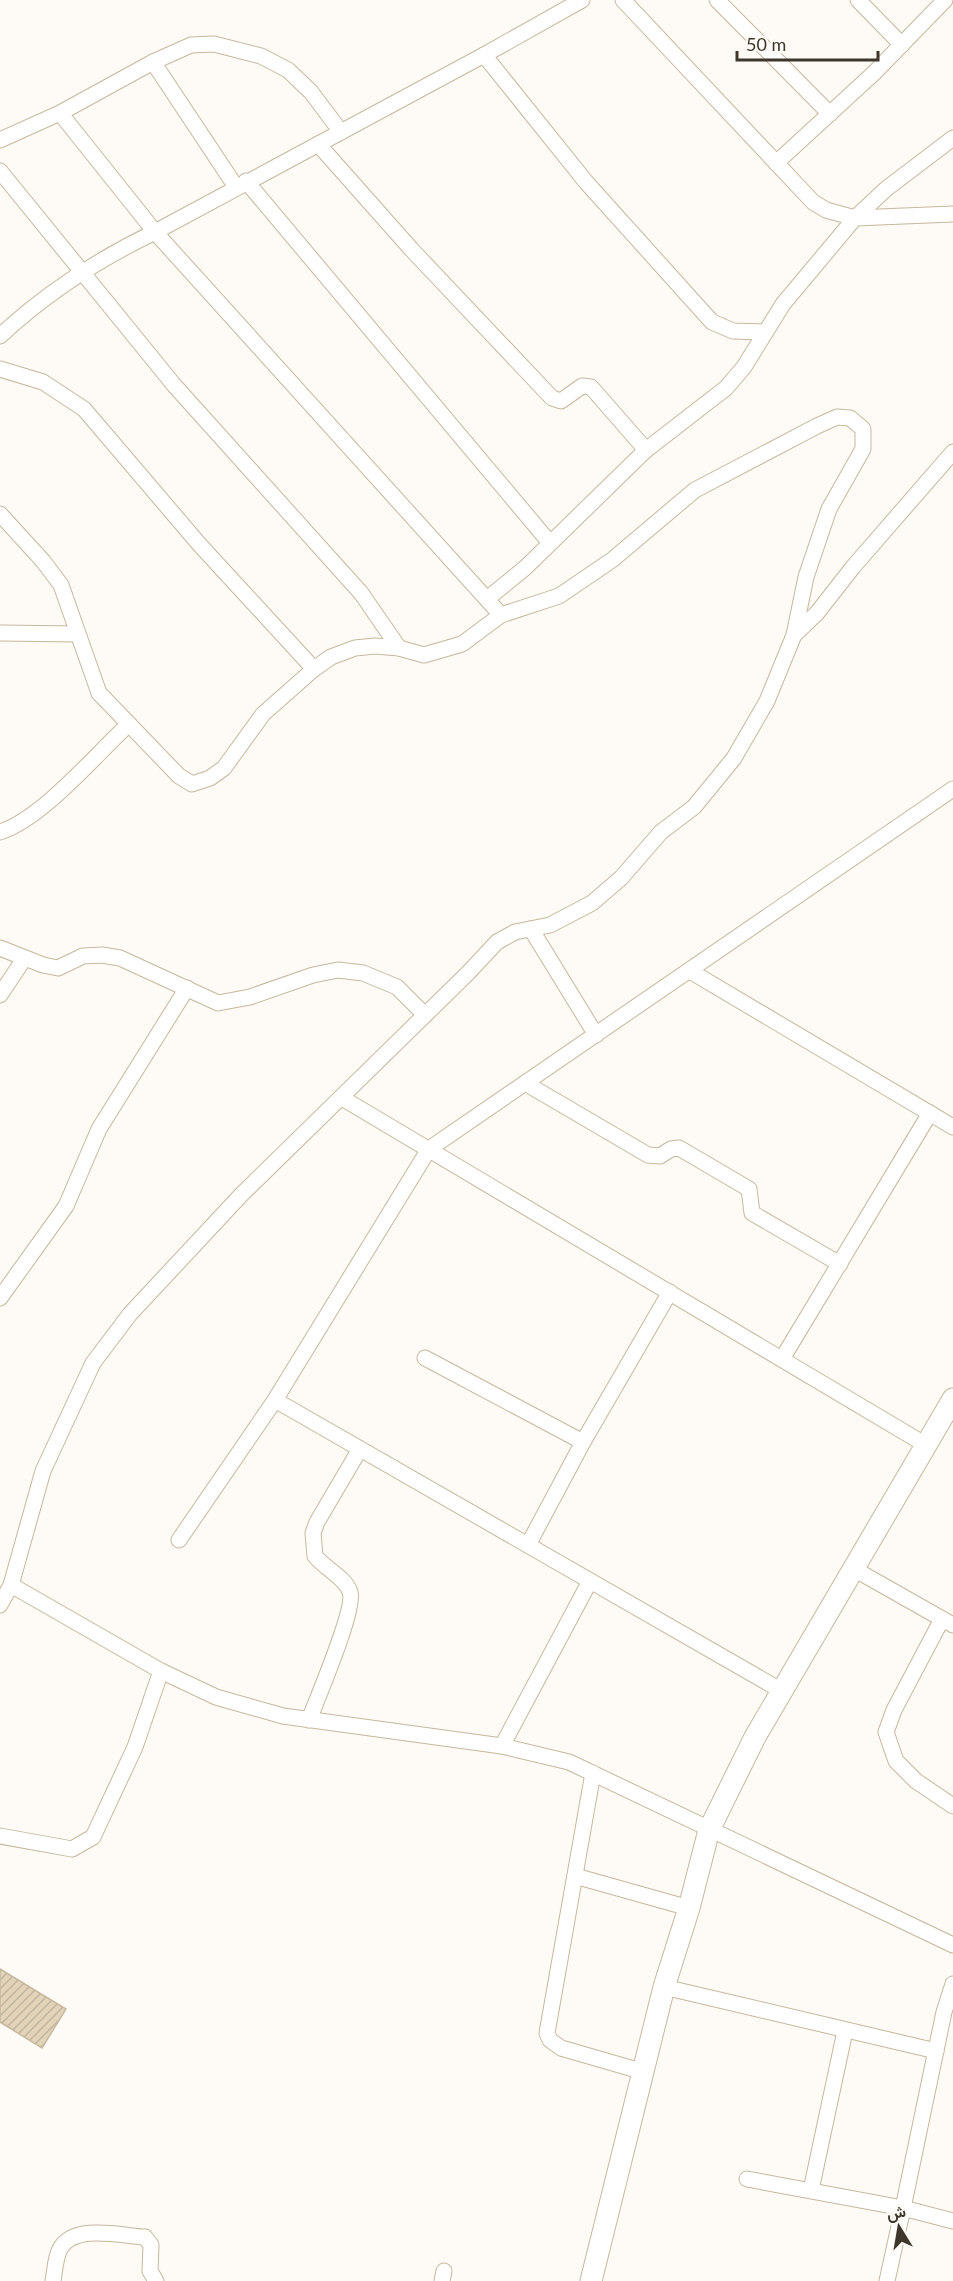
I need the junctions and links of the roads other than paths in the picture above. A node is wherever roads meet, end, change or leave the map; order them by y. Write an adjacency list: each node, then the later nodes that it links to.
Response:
1 (582, 0): 7 (street)
2 (623, 0): 15 (street)
3 (717, 0): 10 (street)
4 (858, 0): 6 (street)
5 (945, 0): 6 (street)
6 (902, 45): 10 (street)
7 (484, 56): 11 (street); 22 (street)
8 (153, 62): 9 (street); 11 (street); 17 (street)
9 (60, 113): 13 (street); 20 (street)
10 (830, 114): 15 (street)
11 (341, 132): 14 (street)
12 (953, 138): 19 (street)
13 (0, 141)
14 (318, 144): 17 (street); 25 (street)
15 (776, 163): 19 (street)
16 (0, 171): 21 (street)
17 (241, 184): 20 (street); 28 (street)
18 (953, 214): 19 (street)
19 (855, 218): 22 (street)
20 (156, 232): 21 (street); 29 (street)
21 (81, 272): 23 (street); 34 (street)
22 (765, 332): 25 (street)
23 (0, 336)
24 (0, 369): 35 (street)
25 (646, 450): 28 (street)
26 (953, 452): 33 (street)
27 (0, 514): 32 (street)
28 (550, 543): 29 (street)
29 (487, 599): 30 (street)
30 (501, 615): 33 (street); 34 (street)
31 (0, 633): 32 (street)
32 (78, 634): 36 (street)
33 (794, 635): 39 (street)
34 (399, 648): 35 (street)
35 (314, 669): 36 (street)
36 (129, 724): 38 (street)
37 (953, 789): 42 (street)
38 (0, 832)
39 (531, 929): 45 (street); 46 (street)
40 (0, 948): 41 (street)
41 (24, 959): 43 (street); 44 (street)
42 (690, 971): 46 (street); 49 (street)
43 (187, 988): 45 (street); 54 (street)
44 (0, 995)
45 (425, 1015): 48 (street)
46 (596, 1035): 47 (street)
47 (525, 1083): 51 (street); 52 (street)
48 (342, 1098): 51 (street); 66 (street)
49 (930, 1113): 50 (street); 52 (street)
50 (953, 1127)
51 (429, 1149): 53 (street); 58 (street)
52 (840, 1264): 56 (street)
53 (670, 1292): 56 (street); 59 (street)
54 (0, 1298)
55 (425, 1358): 59 (street)
56 (782, 1359): 60 (street)
57 (953, 1399): 60 (main road)
58 (275, 1400): 61 (street); 62 (street)
59 (583, 1442): 63 (street)
60 (926, 1445): 64 (main road)
61 (360, 1449): 63 (street); 71 (street)
62 (179, 1540)
63 (528, 1545): 65 (street)
64 (854, 1569): 68 (street); 70 (main road)
65 (590, 1581): 70 (street); 72 (street)
66 (11, 1585): 67 (street); 69 (street)
67 (0, 1605)
68 (948, 1622): 74 (street)
69 (161, 1671): 71 (street); 76 (street)
70 (782, 1691): 75 (main road)
71 (309, 1720): 72 (street)
72 (501, 1746): 73 (street)
73 (593, 1773): 75 (street); 77 (street)
74 (953, 1806)
75 (709, 1830): 78 (main road); 79 (street)
76 (0, 1836)
77 (574, 1876): 78 (street); 85 (street)
78 (689, 1908): 81 (main road)
79 (953, 1945)
80 (953, 1984): 82 (street)
81 (664, 1988): 83 (street); 85 (main road)
82 (948, 2012): 84 (street)
83 (845, 2031): 84 (street); 87 (street)
84 (936, 2051): 88 (street)
85 (644, 2072): 92 (main road)
86 (747, 2179): 87 (street)
87 (811, 2190): 88 (street)
88 (903, 2208): 89 (street); 93 (street)
89 (953, 2221)
90 (53, 2281): 91 (street)
91 (156, 2281)
92 (591, 2281)
93 (887, 2281)

